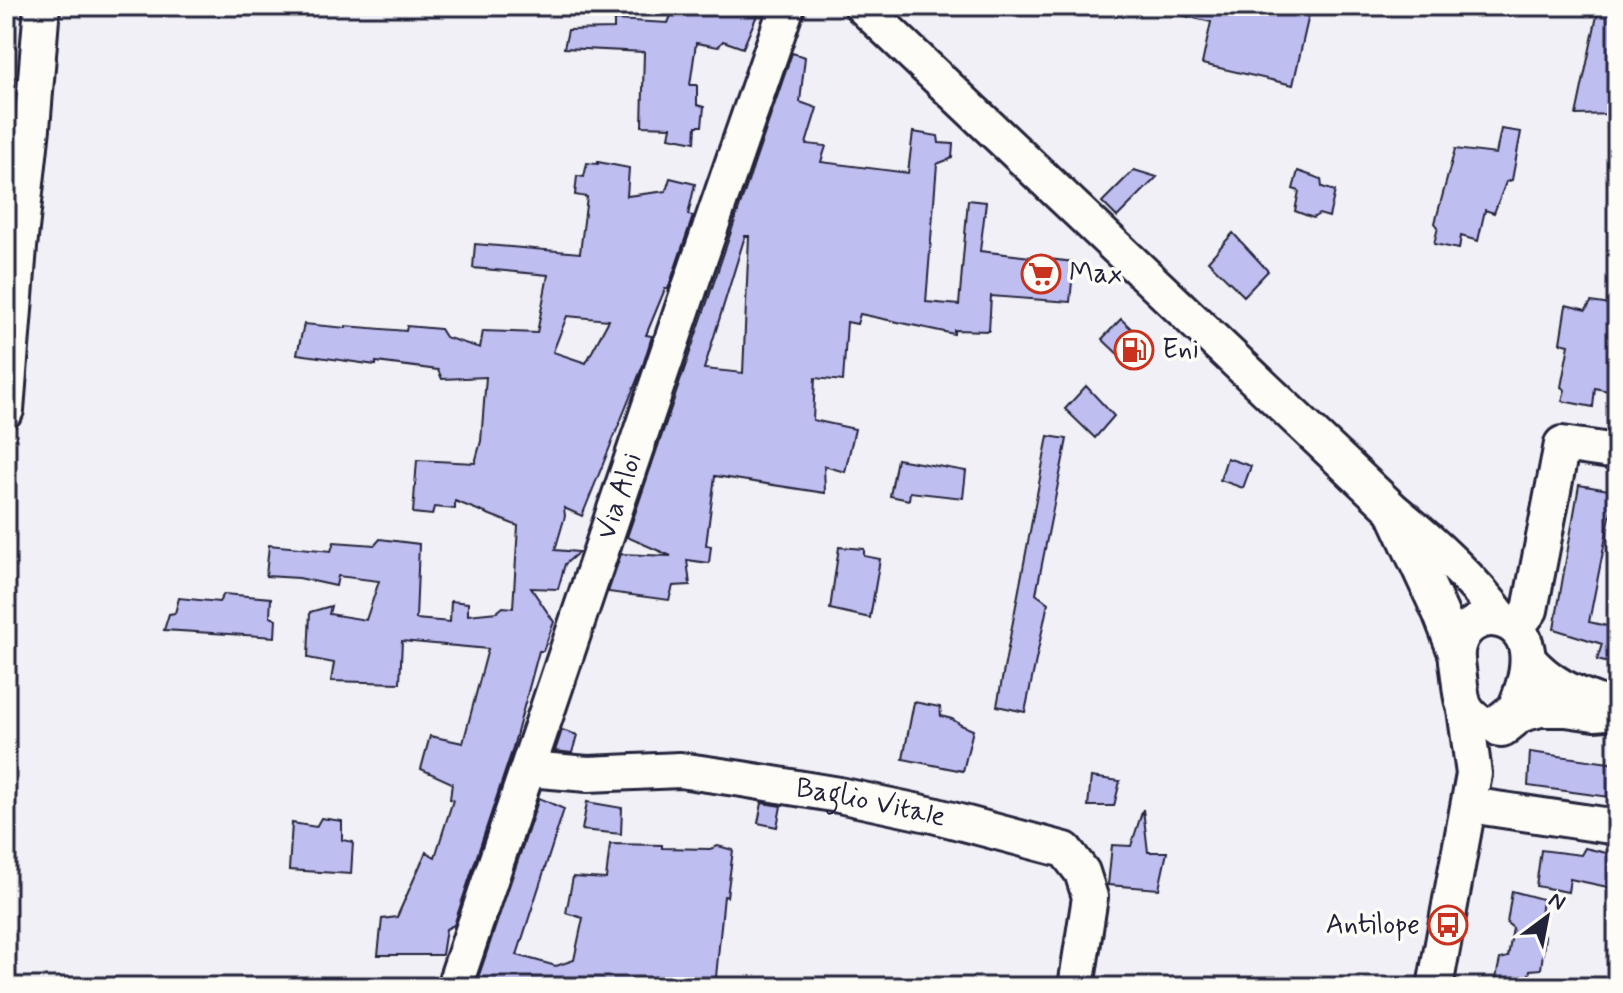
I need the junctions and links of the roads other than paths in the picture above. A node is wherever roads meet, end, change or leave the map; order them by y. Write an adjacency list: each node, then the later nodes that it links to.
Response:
1 (42, 6): 4 (street)
2 (787, 6): 11 (street, Via Aloi)
3 (862, 6): 6 (street)
4 (6, 410)
5 (1617, 452): 7 (street)
6 (1393, 510): 7 (street); 8 (street)
7 (1516, 636): 8 (street); 9 (street); 10 (street)
8 (1456, 653): 10 (street)
9 (1616, 711): 10 (street)
10 (1492, 717): 12 (street)
11 (528, 769): 14 (street, Via Aloi); 15 (street, Baglio Vitale)
12 (1471, 789): 13 (street); 16 (street)
13 (1617, 827)
14 (454, 987)
15 (1076, 987)
16 (1435, 987)

